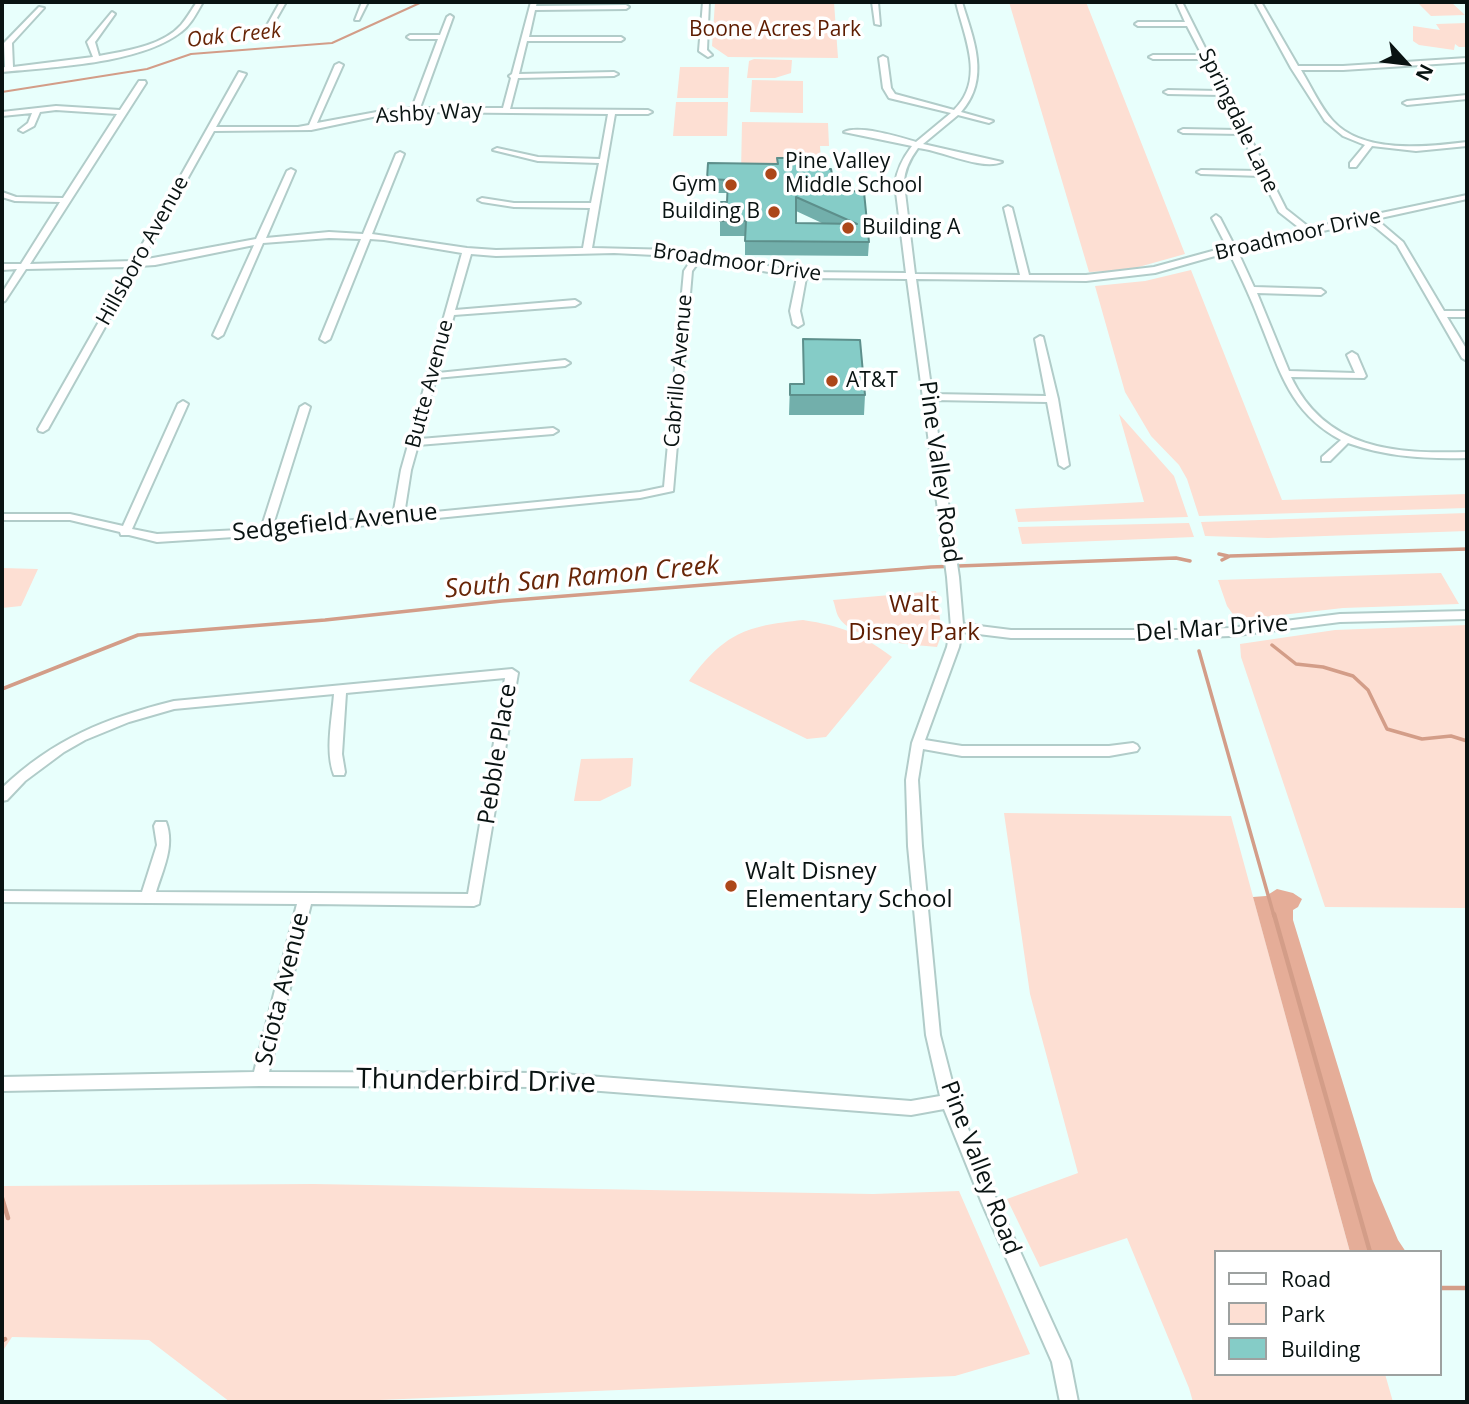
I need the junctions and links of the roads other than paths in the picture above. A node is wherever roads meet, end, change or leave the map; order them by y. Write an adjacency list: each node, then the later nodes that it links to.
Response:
1 (200, 2): 24 (street)
2 (283, 2): 18 (street)
3 (365, 2): 14 (street)
4 (706, 2): 23 (street)
5 (875, 2): 15 (street)
6 (959, 2): 46 (street, Pine Valley Road)
7 (1179, 2): 17 (street, Springdale Lane)
8 (1258, 2): 30 (street)
9 (533, 5): 10 (street); 21 (street)
10 (626, 7)
11 (41, 8): 31 (street)
12 (112, 14): 24 (street)
13 (450, 16): 20 (street)
14 (357, 19)
15 (878, 24)
16 (1138, 24): 17 (street)
17 (1190, 24): 26 (street, Springdale Lane)
18 (268, 29)
19 (410, 37): 20 (street)
20 (442, 37): 41 (street)
21 (524, 39): 22 (street); 34 (street)
22 (621, 39)
23 (708, 55)
24 (96, 57): 31 (street)
25 (1153, 57): 26 (street)
26 (1206, 57): 37 (street, Springdale Lane)
27 (883, 58): 46 (street)
28 (1467, 60): 30 (street)
29 (340, 65): 49 (street)
30 (1295, 68): 55 (street)
31 (5, 69)
32 (242, 74): 50 (street, Hillsboro Avenue)
33 (614, 74): 34 (street)
34 (513, 76): 42 (street)
35 (142, 83): 44 (street)
36 (1168, 92): 37 (street)
37 (1223, 93): 54 (street, Springdale Lane)
38 (1467, 97): 39 (street)
39 (1406, 103)
40 (37, 110): 44 (street); 47 (street); 51 (street)
41 (415, 110): 42 (street, Ashby Way); 49 (street, Ashby Way)
42 (506, 111): 43 (street, Ashby Way)
43 (612, 111): 45 (street, Ashby Way); 60 (street)
44 (122, 112): 68 (street)
45 (648, 112)
46 (957, 112): 48 (street); 57 (street, Pine Valley Road)
47 (2, 114)
48 (989, 121)
49 (311, 128): 50 (street, Ashby Way)
50 (212, 129): 81 (street, Hillsboro Avenue)
51 (23, 130)
52 (1184, 131): 54 (street)
53 (848, 132): 57 (street)
54 (1244, 132): 65 (street, Springdale Lane)
55 (1371, 144): 56 (street); 62 (street)
56 (1467, 144)
57 (917, 146): 61 (street); 85 (street, Pine Valley Road)
58 (497, 150): 60 (street)
59 (400, 154): 75 (street)
60 (601, 161): 70 (street)
61 (998, 162)
62 (1353, 165)
63 (292, 171): 76 (street)
64 (1201, 172): 65 (street)
65 (1264, 174): 74 (street, Springdale Lane)
66 (2, 194): 68 (street)
67 (1467, 197): 73 (street, Broadmoor Drive)
68 (63, 200): 83 (street)
69 (482, 201): 70 (street)
70 (594, 206): 79 (street)
71 (1008, 208): 86 (street)
72 (1216, 218): 77 (street)
73 (1371, 219): 74 (street, Broadmoor Drive); 92 (street)
74 (1308, 231): 77 (street, Broadmoor Drive)
75 (369, 236): 76 (street, Broadmoor Drive); 78 (street, Broadmoor Drive); 96 (street)
76 (259, 241): 81 (street, Broadmoor Drive); 95 (street)
77 (1232, 248): 86 (street, Broadmoor Drive); 87 (street)
78 (467, 251): 79 (street, Broadmoor Drive); 91 (street, Butte Avenue)
79 (587, 251): 80 (street, Broadmoor Drive)
80 (697, 257): 84 (street, Broadmoor Drive); 114 (street, Cabrillo Avenue)
81 (136, 264): 83 (street, Broadmoor Drive); 107 (street, Hillsboro Avenue)
82 (2, 267): 83 (street, Broadmoor Drive)
83 (23, 268): 89 (street)
84 (802, 275): 85 (street, Broadmoor Drive); 94 (street)
85 (912, 276): 86 (street, Broadmoor Drive); 103 (street, Pine Valley Road)
86 (1025, 277)
87 (1251, 290): 88 (street); 101 (street)
88 (1321, 292)
89 (2, 299)
90 (575, 303): 91 (street)
91 (449, 313): 102 (street, Butte Avenue)
92 (1442, 314): 93 (street); 99 (street)
93 (1467, 314)
94 (798, 324)
95 (218, 335)
96 (325, 339)
97 (1040, 339): 104 (street)
98 (1352, 355): 101 (street)
99 (1467, 358)
100 (565, 363): 102 (street)
101 (1287, 374): 109 (street)
102 (432, 376): 110 (street, Butte Avenue)
103 (928, 397): 104 (street); 120 (street, Pine Valley Road)
104 (1053, 399): 113 (street)
105 (183, 404): 118 (street)
106 (305, 407): 117 (street)
107 (43, 429)
108 (553, 431): 110 (street)
109 (1347, 439): 111 (street); 112 (street)
110 (415, 442): 116 (street, Butte Avenue)
111 (1467, 455)
112 (1326, 459)
113 (1063, 465)
114 (669, 489): 116 (street, Sedgefield Avenue)
115 (2, 517): 118 (street, Sedgefield Avenue)
116 (398, 517): 117 (street, Sedgefield Avenue)
117 (265, 531): 118 (street, Sedgefield Avenue)
118 (125, 533)
119 (1467, 615): 120 (street, Del Mar Drive)
120 (957, 627): 122 (street, Pine Valley Road)
121 (340, 689): 124 (street); 125 (street, Pebble Place); 129 (street, Pebble Place)
122 (918, 743): 123 (street); 132 (street, Pine Valley Road)
123 (1133, 748)
124 (339, 772)
125 (2, 796)
126 (161, 826): 128 (street)
127 (2, 896): 128 (street, Pebble Place)
128 (147, 898): 129 (street, Pebble Place)
129 (305, 899): 130 (street, Sciota Avenue)
130 (260, 1079): 131 (street, Thunderbird Drive); 132 (street, Thunderbird Drive)
131 (2, 1084)
132 (949, 1101): 133 (street, Pine Valley Road)
133 (1069, 1402)

